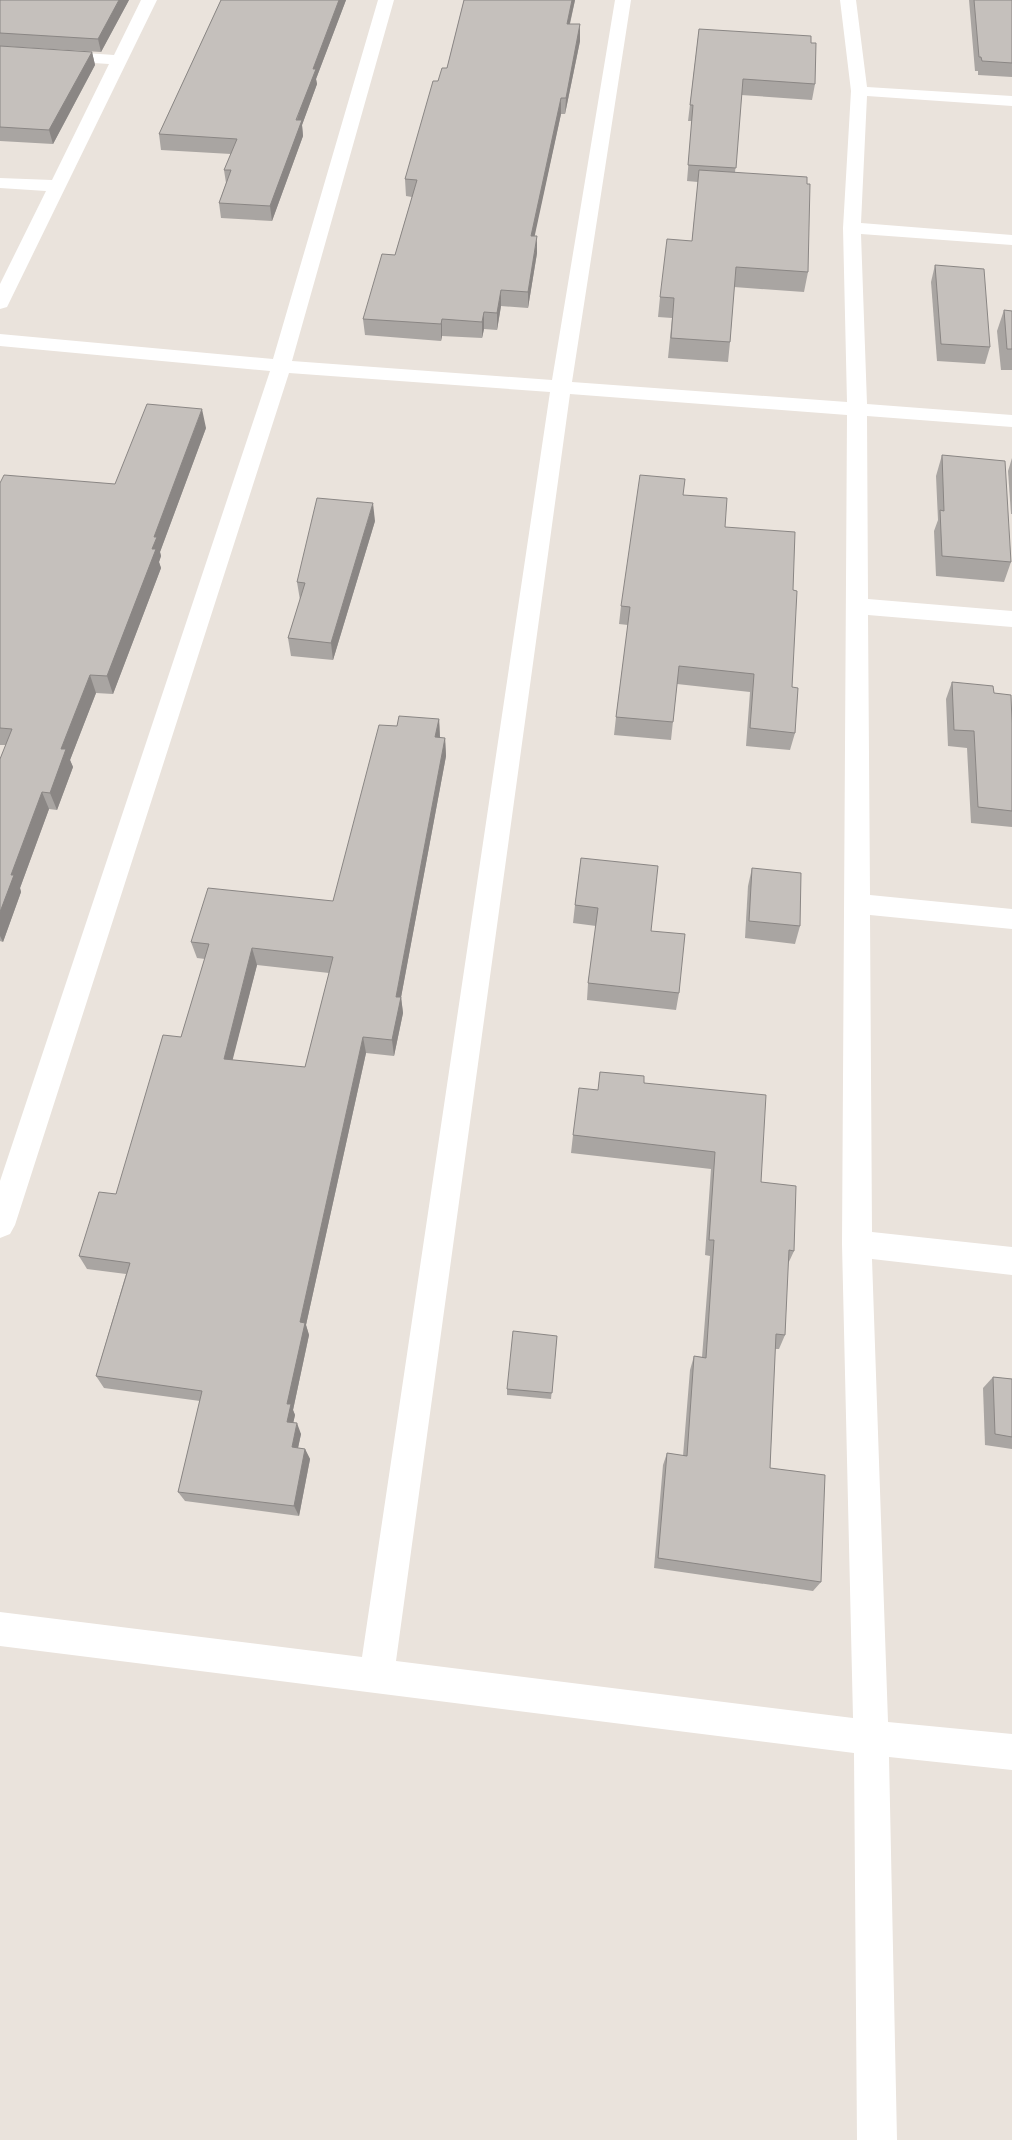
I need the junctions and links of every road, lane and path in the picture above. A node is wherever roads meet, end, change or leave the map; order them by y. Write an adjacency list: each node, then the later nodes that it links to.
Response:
1 (149, 0): 6 (street)
2 (386, 0): 15 (street)
3 (623, 0): 16 (street)
4 (848, 0): 7 (street)
5 (0, 52): 6 (street)
6 (120, 60): 10 (street)
7 (859, 91): 8 (street); 11 (street)
8 (1012, 101)
9 (0, 183): 10 (street)
10 (58, 186): 13 (street)
11 (852, 228): 12 (street); 17 (street)
12 (1012, 240)
13 (0, 303)
14 (0, 340): 15 (street)
15 (281, 366): 16 (street); 23 (street)
16 (561, 388): 17 (street); 27 (street)
17 (857, 410): 18 (street); 19 (street)
18 (1012, 421)
19 (857, 606): 20 (street); 21 (street)
20 (1012, 619)
21 (857, 904): 22 (street); 24 (street)
22 (1012, 919)
23 (0, 1225)
24 (857, 1244): 25 (street); 28 (street)
25 (1012, 1261)
26 (0, 1629): 27 (street)
27 (378, 1675): 28 (street)
28 (871, 1738): 29 (street); 30 (street)
29 (1012, 1752)
30 (877, 2140)

